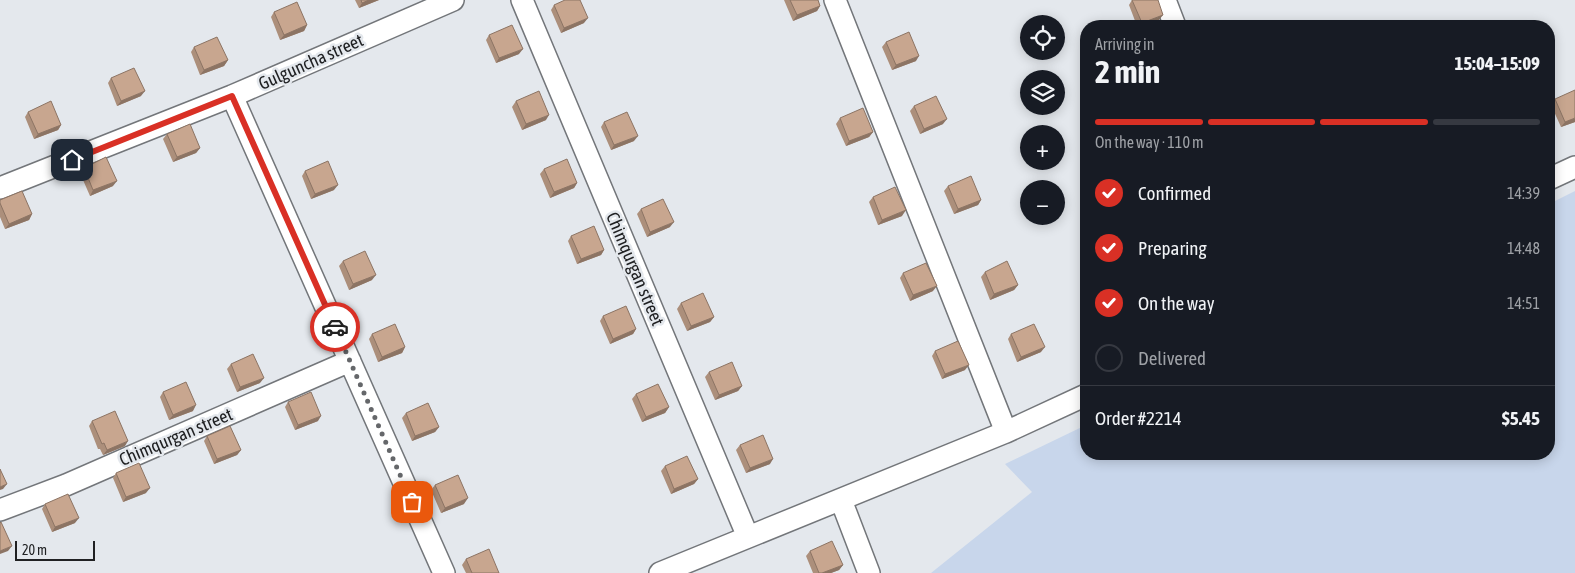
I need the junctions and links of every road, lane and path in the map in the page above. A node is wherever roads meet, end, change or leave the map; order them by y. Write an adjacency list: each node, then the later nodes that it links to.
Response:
1 (453, 0): 6 (street, Gulguncha street)
2 (522, 0): 15 (street, Chimqurgan street)
3 (835, 0): 12 (street)
4 (1165, 0): 5 (street)
5 (1173, 20)
6 (232, 96): 9 (street, Gulguncha street); 10 (street)
7 (1575, 167): 8 (street)
8 (1555, 176)
9 (0, 188)
10 (350, 361): 14 (street, Chimqurgan street); 16 (street)
11 (1080, 398): 12 (street)
12 (1006, 432): 13 (street)
13 (840, 500): 15 (street); 18 (street)
14 (0, 510)
15 (748, 537): 17 (street)
16 (444, 573)
17 (660, 573)
18 (869, 573)

